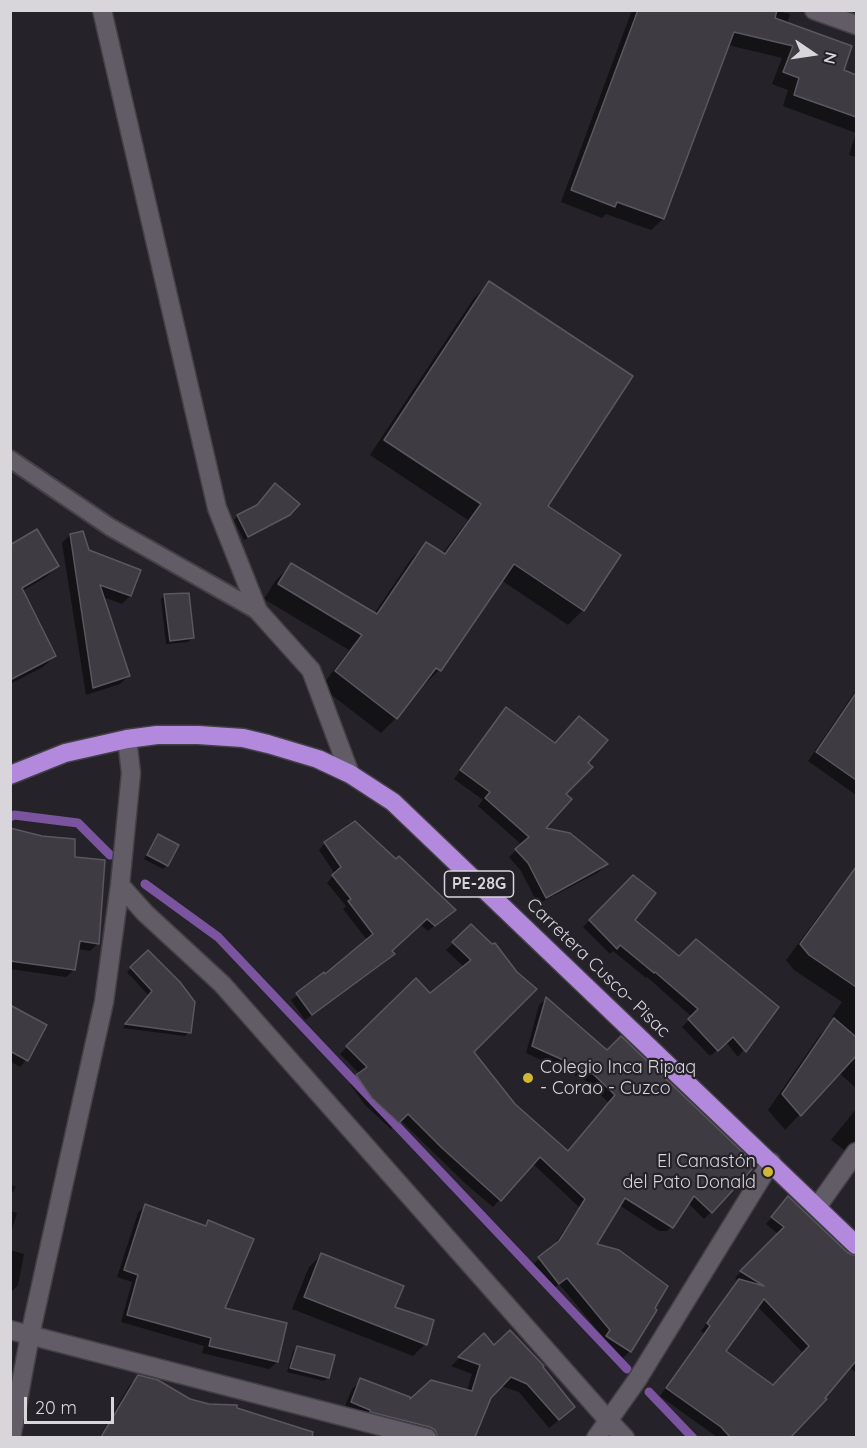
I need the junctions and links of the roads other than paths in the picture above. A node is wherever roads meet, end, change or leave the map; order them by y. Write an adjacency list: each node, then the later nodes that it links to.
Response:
1 (102, 10): 5 (street)
2 (814, 10): 3 (street)
3 (856, 25)
4 (10, 459): 5 (lane)
5 (258, 611): 7 (street)
6 (127, 739): 7 (highway, Carretera Cusco- Pisac / PE-28G); 8 (highway, Carretera Cusco- Pisac / PE-28G); 9 (street)
7 (350, 774): 11 (highway, Carretera Cusco- Pisac / PE-28G)
8 (10, 775)
9 (120, 885): 15 (street); 16 (street)
10 (856, 1152): 12 (street)
11 (771, 1162): 12 (highway, Carretera Cusco- Pisac / PE-28G); 16 (street)
12 (818, 1208): 13 (highway, Carretera Cusco- Pisac / PE-28G)
13 (856, 1245)
14 (10, 1330): 15 (street)
15 (30, 1335): 17 (street); 18 (street)
16 (608, 1420): 19 (street); 20 (street)
17 (10, 1437)
18 (427, 1437)
19 (596, 1437)
20 (625, 1437)

